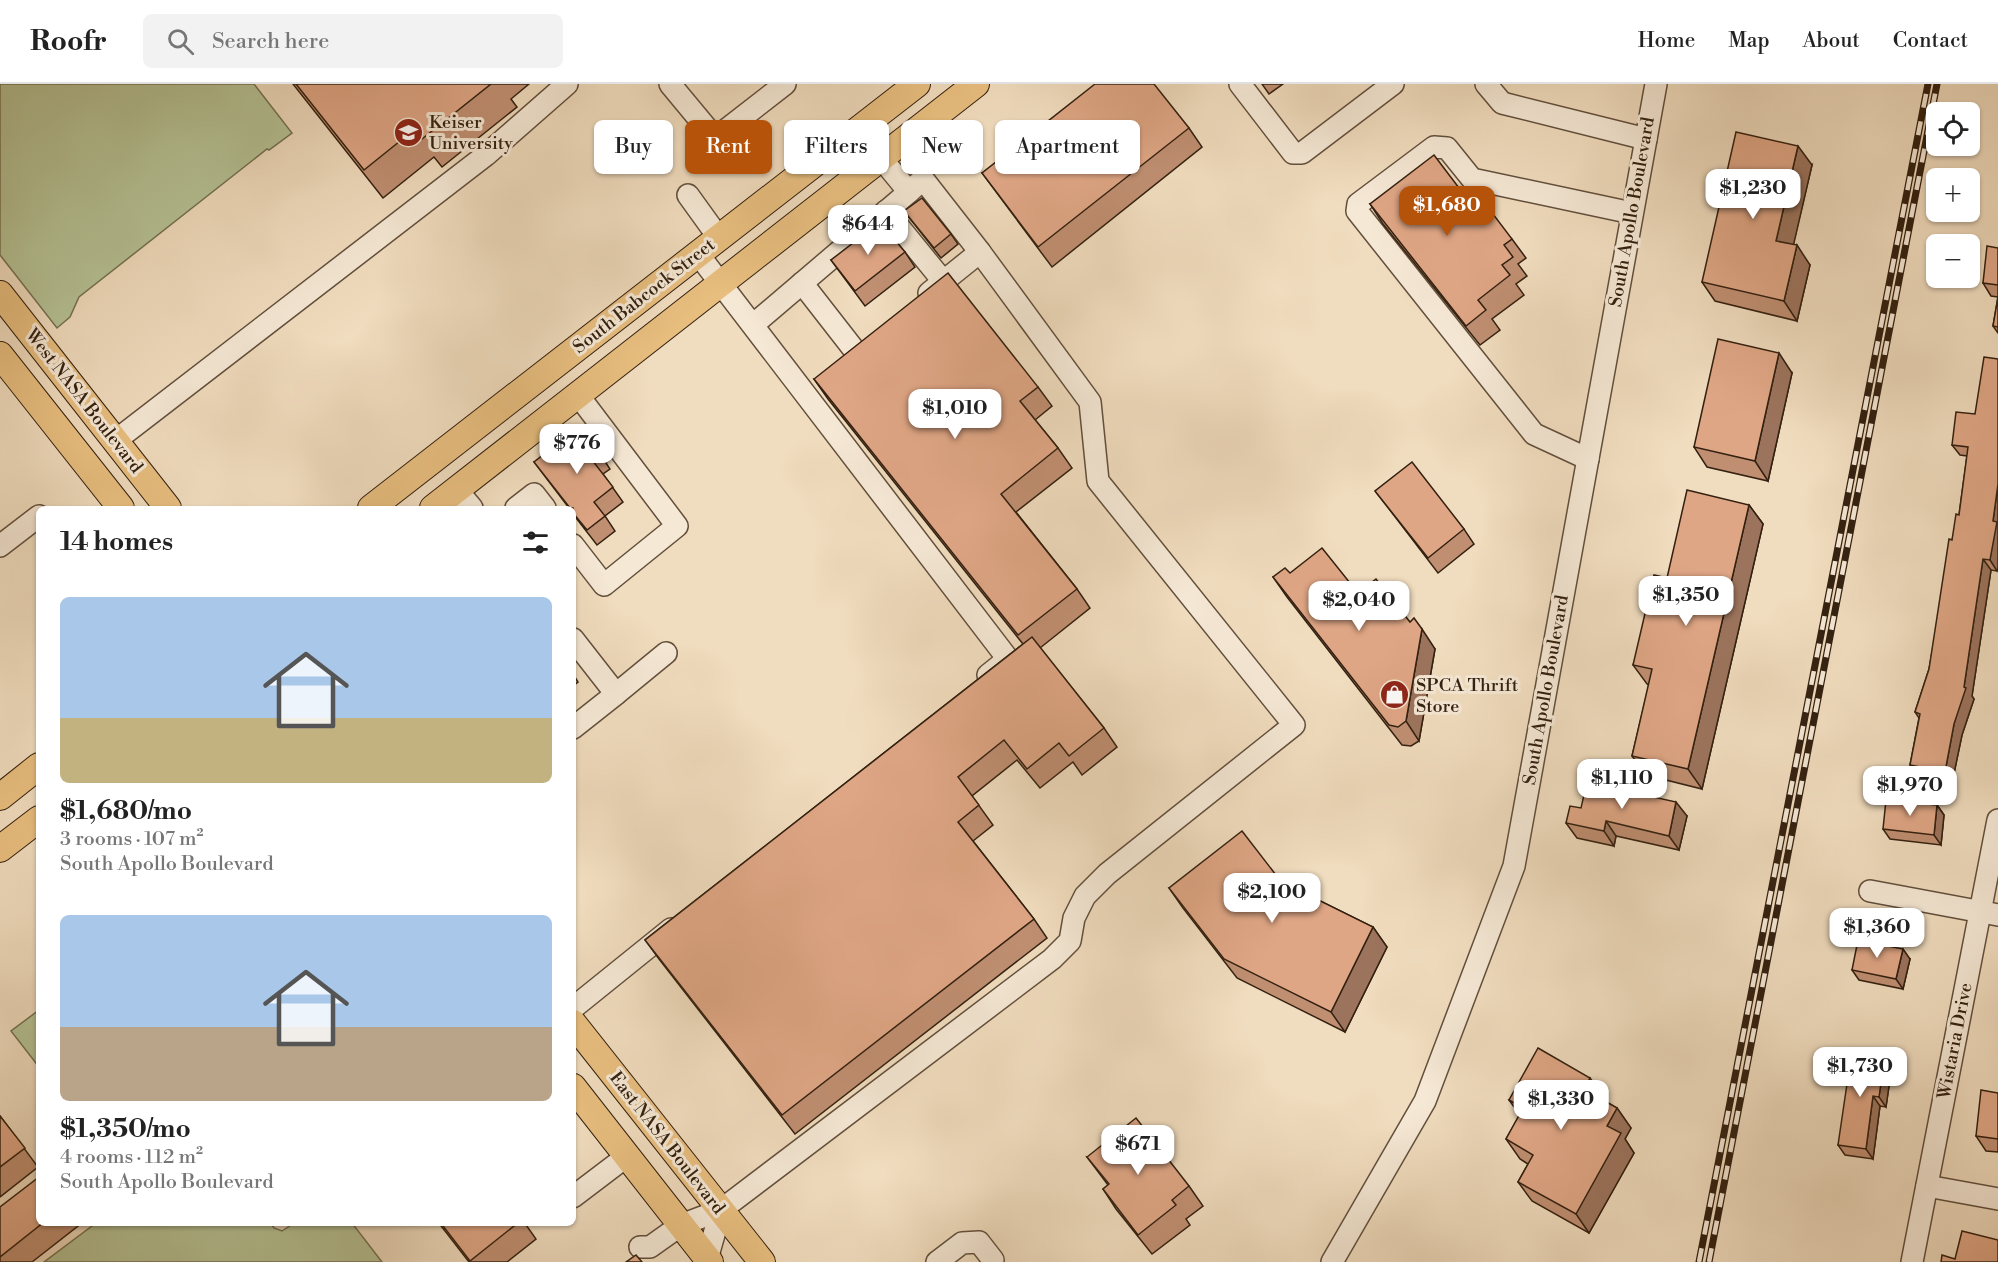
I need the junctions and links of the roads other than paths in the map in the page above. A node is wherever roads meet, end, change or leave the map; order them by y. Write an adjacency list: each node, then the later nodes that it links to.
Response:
1 (567, 84): 36 (street)
2 (670, 84): 3 (street)
3 (784, 84)
4 (917, 84): 10 (main road, South Babcock Street)
5 (976, 84): 12 (main road, South Babcock Street)
6 (1240, 84): 7 (street)
7 (1393, 84)
8 (1486, 84): 11 (street)
9 (1656, 84): 11 (street, South Apollo Boulevard)
10 (871, 120)
11 (1646, 139): 19 (street, South Apollo Boulevard)
12 (889, 152)
13 (889, 167): 16 (street)
14 (801, 174): 20 (main road, South Babcock Street)
15 (861, 174): 24 (main road, South Babcock Street)
16 (909, 192): 18 (street); 21 (street)
17 (688, 195): 20 (street)
18 (886, 212): 23 (street); 25 (street)
19 (1632, 213): 37 (street, South Apollo Boulevard); 37 (street)
20 (719, 238): 22 (main road, South Babcock Street)
21 (980, 252): 23 (street); 68 (street)
22 (698, 254): 24 (street); 41 (main road, South Babcock Street)
23 (943, 281): 27 (street)
24 (721, 283): 28 (street); 35 (main road, South Babcock Street)
25 (802, 283): 28 (street); 30 (street)
26 (0, 294): 36 (main road, West NASA Boulevard)
27 (917, 302)
28 (754, 324): 34 (street)
29 (873, 337): 30 (street)
30 (855, 351): 32 (street)
31 (0, 354): 39 (main road, West NASA Boulevard)
32 (838, 364)
33 (821, 378): 34 (street)
34 (804, 392): 50 (street)
35 (578, 395): 38 (main road, South Babcock Street); 47 (street)
36 (115, 441): 40 (main road, West NASA Boulevard)
37 (1588, 459): 75 (street, South Apollo Boulevard)
38 (465, 499): 42 (main road, South Babcock Street)
39 (119, 506)
40 (166, 506)
41 (374, 506)
42 (440, 506)
43 (519, 506): 44 (street)
44 (543, 506)
45 (36, 518): 46 (street)
46 (0, 546)
47 (576, 549)
48 (576, 643): 51 (street)
49 (666, 653): 51 (street)
50 (974, 687)
51 (616, 694): 52 (street)
52 (576, 726)
53 (36, 768): 54 (main road)
54 (0, 797)
55 (1998, 820): 59 (street, Wistaria Drive)
56 (36, 821): 57 (main road)
57 (0, 849)
58 (1870, 891): 59 (street)
59 (1989, 914): 65 (street, Wistaria Drive)
60 (687, 916): 61 (street)
61 (576, 1006)
62 (576, 1027): 68 (main road, East NASA Boulevard)
63 (576, 1095): 64 (main road)
64 (627, 1156): 66 (street); 69 (main road)
65 (1927, 1186): 67 (street); 76 (street, Wistaria Drive)
66 (576, 1195)
67 (1998, 1199)
68 (721, 1210): 69 (street); 72 (street); 73 (main road, East NASA Boulevard)
69 (681, 1225): 70 (street); 72 (main road)
70 (640, 1248)
71 (993, 1260): 74 (street)
72 (707, 1261)
73 (762, 1262)
74 (937, 1262)
75 (1332, 1262)
76 (1912, 1262)

